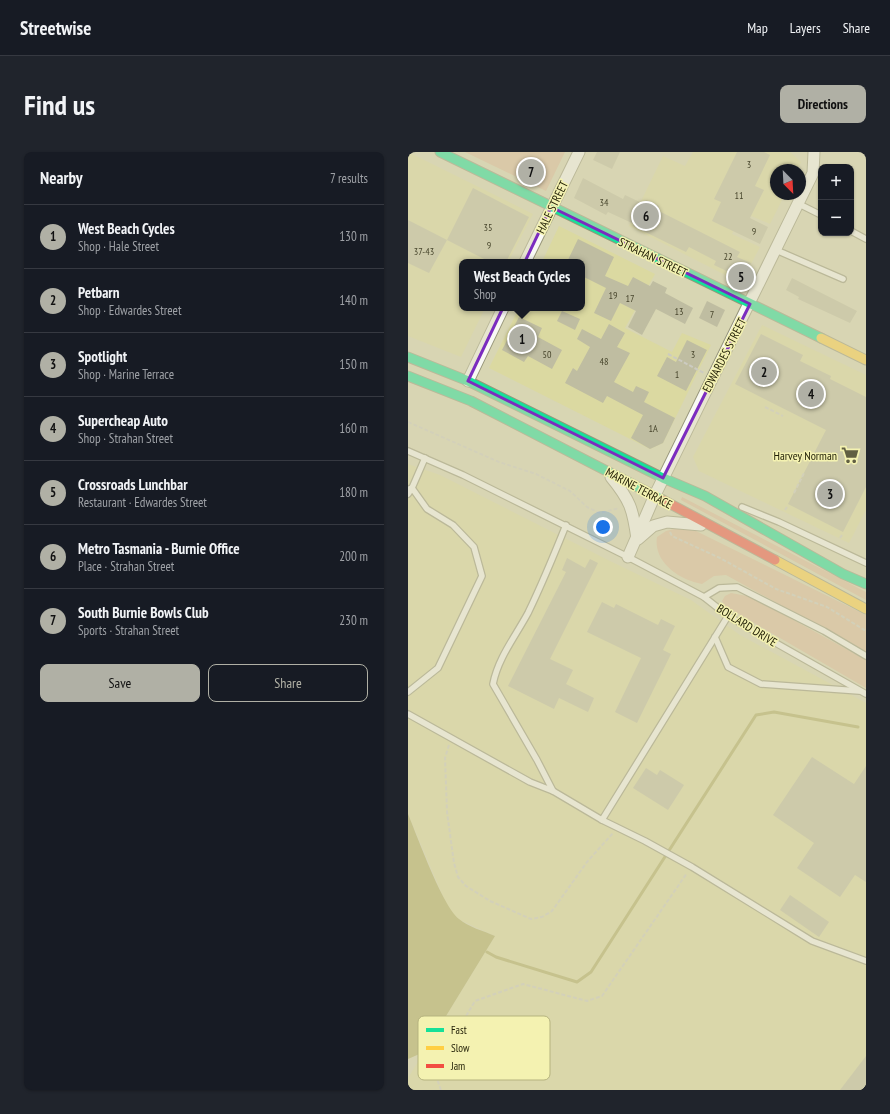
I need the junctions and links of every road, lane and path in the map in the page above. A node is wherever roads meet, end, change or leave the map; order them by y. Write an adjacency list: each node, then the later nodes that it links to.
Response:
1 (440, 152): 5 (main road, STRAHAN STREET)
2 (579, 152): 5 (street, HALE STREET)
3 (814, 152): 4 (street, EDWARDES STREET)
4 (799, 204): 6 (lane); 9 (street, EDWARDES STREET)
5 (551, 207): 10 (street, HALE STREET); 12 (main road, STRAHAN STREET)
6 (818, 214)
7 (854, 233): 8 (lane)
8 (866, 239)
9 (776, 250): 11 (lane); 12 (street, EDWARDES STREET)
10 (526, 259)
11 (843, 279)
12 (750, 304): 15 (main road, STRAHAN STREET); 18 (street, EDWARDES STREET)
13 (502, 311): 19 (street)
14 (668, 354): 18 (path)
15 (865, 356)
16 (408, 357): 19 (main road, MARINE TERRACE)
17 (408, 376): 24 (main road, MARINE TERRACE)
18 (712, 377): 26 (street, EDWARDES STREET)
19 (468, 381): 26 (main road, MARINE TERRACE)
20 (765, 407): 21 (path)
21 (783, 416)
22 (408, 451): 23 (lane, BOLLARD DRIVE)
23 (425, 458): 27 (lane); 34 (lane, BOLLARD DRIVE)
24 (606, 470): 30 (main road, MARINE TERRACE); 38 (street)
25 (804, 473): 29 (path)
26 (663, 478): 30 (street, EDWARDES STREET); 31 (main road, MARINE TERRACE)
27 (410, 488): 28 (lane); 47 (lane)
28 (408, 494)
29 (794, 494)
30 (655, 495): 35 (main road, MARINE TERRACE); 38 (street, EDWARDES STREET)
31 (705, 496): 40 (lane); 41 (main road, MARINE TERRACE)
32 (787, 507): 33 (path)
33 (785, 510)
34 (566, 525): 39 (lane, BOLLARD DRIVE); 51 (lane)
35 (722, 532): 38 (street); 43 (main road, MARINE TERRACE)
36 (842, 535): 37 (path)
37 (840, 538)
38 (637, 539): 39 (street, EDWARDES STREET)
39 (628, 557): 42 (lane, BOLLARD DRIVE)
40 (866, 563)
41 (866, 584)
42 (704, 597): 44 (lane, BOLLARD DRIVE); 46 (lane)
43 (866, 609)
44 (728, 616): 45 (lane); 48 (lane, BOLLARD DRIVE)
45 (714, 637): 48 (lane); 52 (lane)
46 (866, 656)
47 (408, 692)
48 (864, 692)
49 (408, 714): 50 (lane)
50 (451, 738): 51 (lane); 53 (path)
51 (553, 791): 52 (lane)
52 (602, 820): 53 (lane)
53 (618, 827): 54 (lane)
54 (692, 867): 55 (lane); 56 (path)
55 (866, 961)
56 (466, 1016)
57 (438, 1080): 58 (path)
58 (441, 1090)

